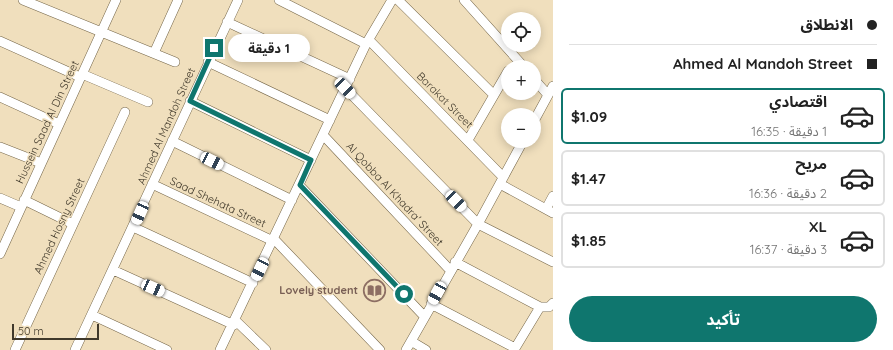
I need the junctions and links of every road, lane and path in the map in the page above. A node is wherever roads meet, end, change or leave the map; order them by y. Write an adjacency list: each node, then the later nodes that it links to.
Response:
1 (23, 0): 9 (street)
2 (116, 0): 9 (street, Hussein Saad Al Din Street)
3 (178, 0): 12 (street)
4 (238, 0): 8 (street, Ahmed Al Mandoh Street)
5 (280, 0): 11 (street, Barakat Street)
6 (464, 0): 13 (street)
7 (392, 1): 11 (street); 22 (street)
8 (227, 22): 15 (street, Ahmed Al Mandoh Street); 17 (street)
9 (102, 32): 12 (street); 16 (street, Hussein Saad Al Din Street)
10 (0, 41): 16 (street)
11 (367, 42): 17 (street); 32 (street, Barakat Street)
12 (154, 53): 14 (street)
13 (516, 58)
14 (175, 62)
15 (208, 62): 25 (street, Ahmed Al Mandoh Street); 29 (street)
16 (81, 76): 26 (street); 30 (street, Hussein Saad Al Din Street)
17 (350, 79): 21 (street)
18 (501, 83): 22 (street)
19 (553, 86): 23 (street)
20 (541, 87): 23 (street)
21 (345, 88): 29 (street); 47 (street)
22 (494, 95): 32 (street)
23 (548, 95): 27 (street)
24 (0, 98): 30 (street)
25 (190, 101): 33 (street, Ahmed Al Mandoh Street); 36 (street)
26 (148, 102)
27 (541, 108)
28 (125, 112): 46 (street, Ahmed Hosny Street)
29 (330, 120): 31 (street)
30 (59, 124): 37 (street, Hussein Saad Al Din Street)
31 (323, 135): 36 (street); 52 (street, Al Qobba Al Khadra' Street)
32 (468, 140): 38 (street, Barakat Street)
33 (172, 141): 39 (street, Ahmed Al Mandoh Street); 43 (street)
34 (0, 147): 37 (street)
35 (519, 148): 38 (street)
36 (311, 160): 40 (street)
37 (41, 163): 44 (street, Hussein Saad Al Din Street)
38 (502, 181): 45 (street, Barakat Street); 47 (street)
39 (152, 184): 48 (street, Ahmed Al Mandoh Street); 49 (street, Saad Shehata Street)
40 (300, 185): 43 (street); 59 (street)
41 (553, 196): 45 (street)
42 (0, 198): 44 (street)
43 (292, 200): 49 (street)
44 (22, 204): 46 (street); 50 (street, Hussein Saad Al Din Street)
45 (549, 211)
46 (73, 224): 63 (street, Ahmed Hosny Street)
47 (478, 224): 51 (street); 52 (street)
48 (133, 228): 53 (street, Ahmed Al Mandoh Street); 54 (street)
49 (273, 240): 54 (street); 68 (street)
50 (0, 254)
51 (553, 262)
52 (453, 266): 56 (street); 57 (street, Al Qobba Al Khadra' Street)
53 (113, 270): 58 (street, Ahmed Al Mandoh Street); 60 (street)
54 (253, 283): 60 (street)
55 (553, 303): 57 (street)
56 (431, 304): 59 (street); 62 (street)
57 (540, 307): 62 (street)
58 (92, 315): 64 (street, Ahmed Al Mandoh Street); 65 (street)
59 (424, 316): 61 (street)
60 (235, 323): 66 (street); 67 (street)
61 (411, 341): 69 (street); 70 (street)
62 (515, 349)
63 (15, 350)
64 (76, 350)
65 (167, 350)
66 (220, 350)
67 (266, 350)
68 (380, 350)
69 (406, 350)
70 (426, 350)

